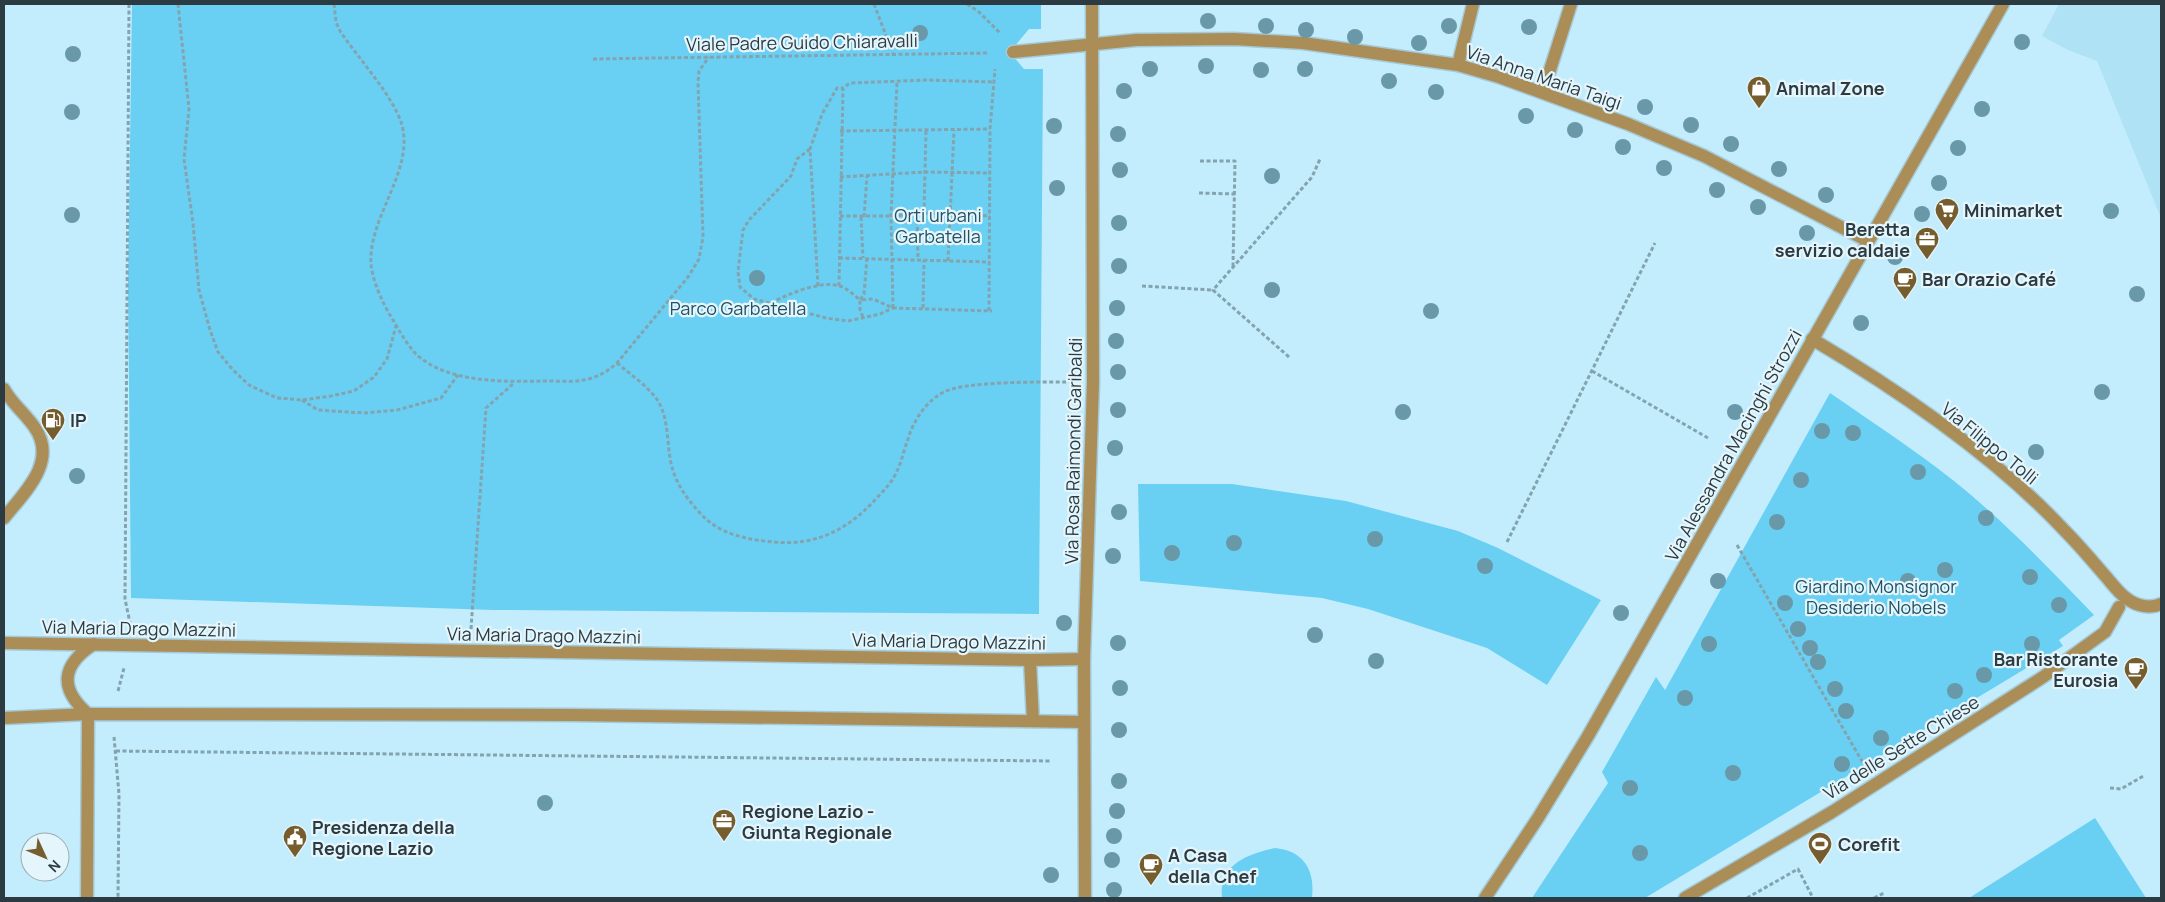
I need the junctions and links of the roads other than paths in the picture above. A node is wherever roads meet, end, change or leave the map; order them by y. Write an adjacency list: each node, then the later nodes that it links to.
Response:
1 (1092, 4): 5 (street, Via Rosa Raimondi Garibaldi)
2 (1472, 4): 7 (street)
3 (1571, 4): 8 (street)
4 (2003, 4): 9 (street, Via Alessandra Macinghi Strozzi)
5 (1093, 44): 6 (street, Via Anna Maria Taigi); 7 (street, Via Anna Maria Taigi); 17 (street, Via Rosa Raimondi Garibaldi)
6 (1013, 52)
7 (1458, 65): 8 (street, Via Anna Maria Taigi)
8 (1543, 92): 9 (street, Via Anna Maria Taigi)
9 (1868, 241): 10 (street, Via Alessandra Macinghi Strozzi)
10 (1812, 339): 13 (street, Via Filippo Tolli); 25 (street, Via Alessandra Macinghi Strozzi)
11 (4, 389): 12 (street)
12 (4, 518)
13 (2122, 603): 14 (street); 26 (street, Via delle Sette Chiese)
14 (2161, 604)
15 (4, 643): 16 (street, Via Maria Drago Mazzini)
16 (94, 644): 18 (street, Via Maria Drago Mazzini); 19 (street)
17 (1084, 659): 18 (street, Via Maria Drago Mazzini); 22 (street, Via Rosa Raimondi Garibaldi)
18 (1030, 660): 21 (street)
19 (88, 714): 20 (street); 21 (street); 23 (street)
20 (4, 718)
21 (1032, 721): 22 (street)
22 (1084, 722): 24 (street, Via Rosa Raimondi Garibaldi)
23 (87, 898)
24 (1085, 898)
25 (1485, 898)
26 (1685, 898)

